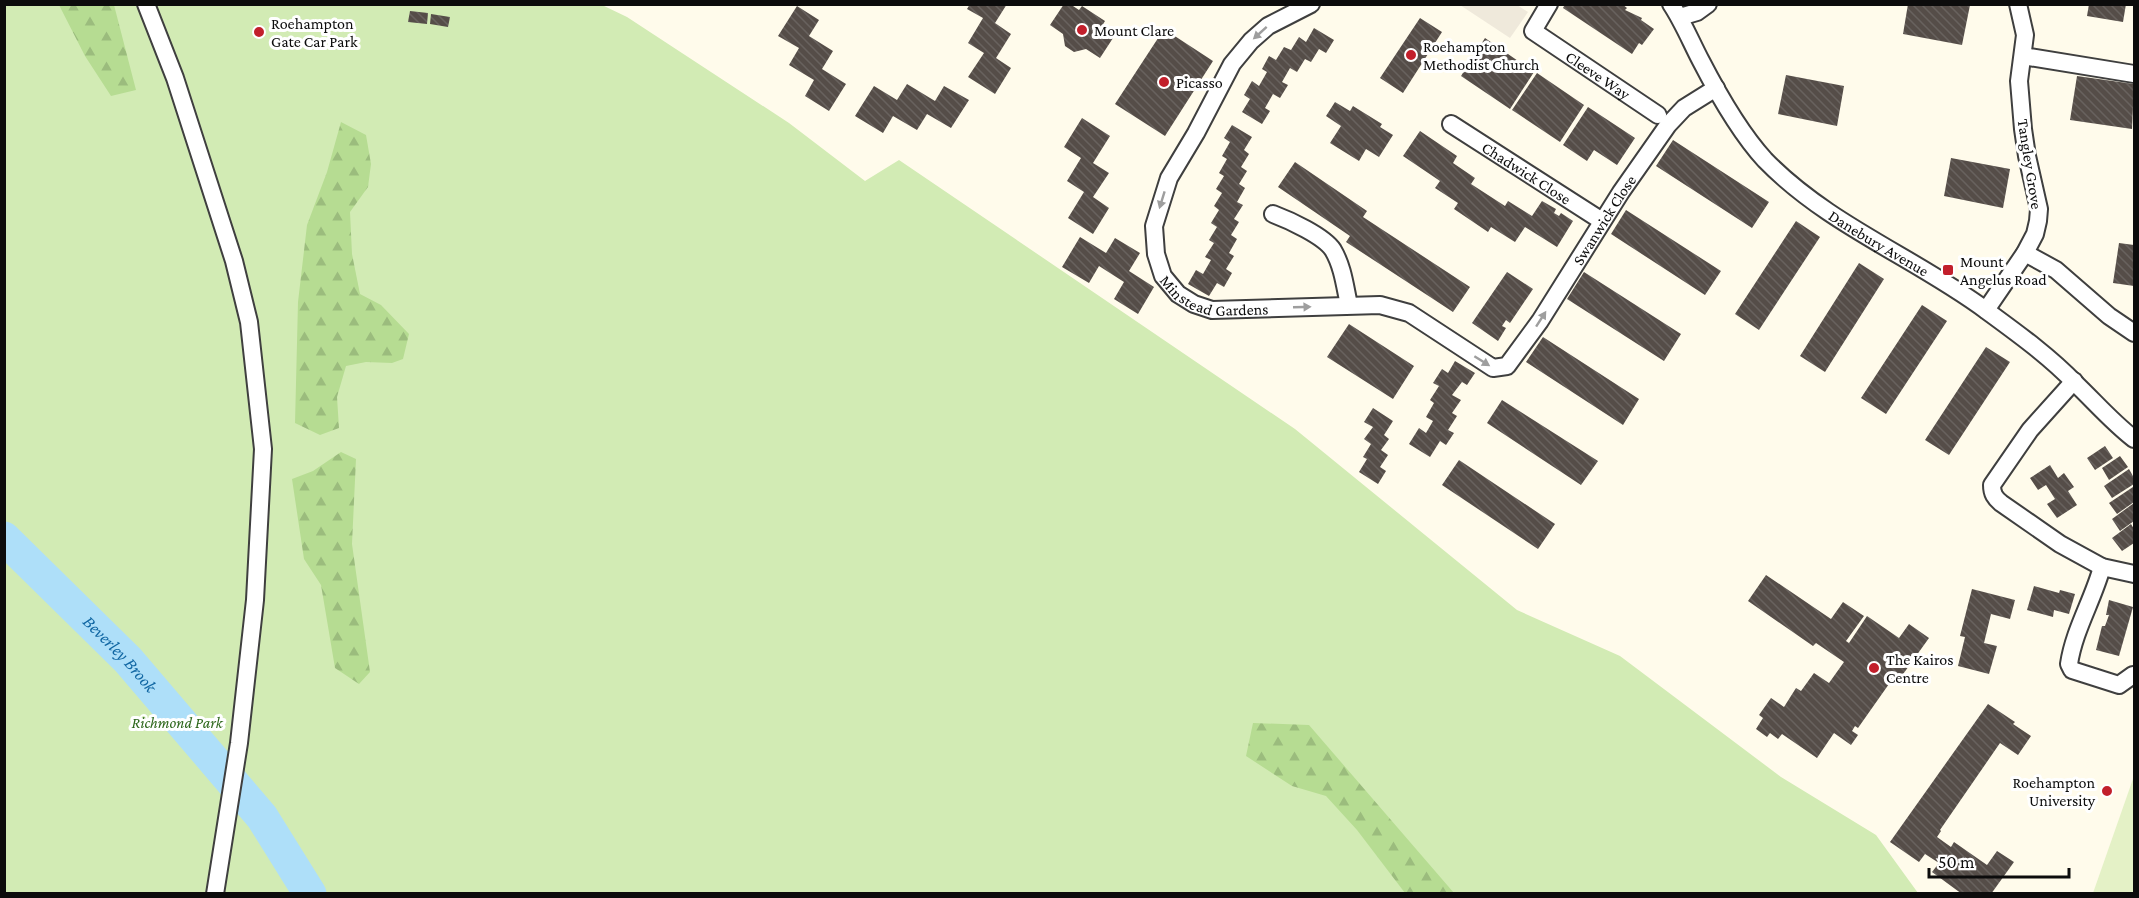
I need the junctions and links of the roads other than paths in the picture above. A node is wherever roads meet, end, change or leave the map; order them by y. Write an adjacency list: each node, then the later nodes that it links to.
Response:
1 (146, 4): 24 (street)
2 (1311, 4): 15 (street, Minstead Gardens, one-way to 15)
3 (1549, 4): 10 (street, Cleeve Way)
4 (1708, 4): 6 (street)
5 (2018, 4): 7 (street, Tangley Grove)
6 (1676, 11): 9 (street, Danebury Avenue)
7 (2023, 56): 8 (street); 14 (street, Tangley Grove)
8 (2134, 74)
9 (1716, 88): 13 (street, Swanwick Close); 16 (street, Danebury Avenue)
10 (1658, 116)
11 (1451, 124): 13 (street, Chadwick Close)
12 (1273, 214): 15 (street)
13 (1602, 220): 18 (street, Swanwick Close, one-way to 13)
14 (2025, 253): 16 (street, Tangley Grove); 17 (street)
15 (1349, 305): 18 (street, Minstead Gardens, one-way to 18)
16 (1986, 310): 19 (street, Danebury Avenue)
17 (2134, 333)
18 (1507, 366)
19 (2074, 381): 20 (street, Danebury Avenue); 21 (street)
20 (2134, 439)
21 (2102, 567): 22 (street); 23 (street)
22 (2134, 574)
23 (2133, 675)
24 (215, 894)

